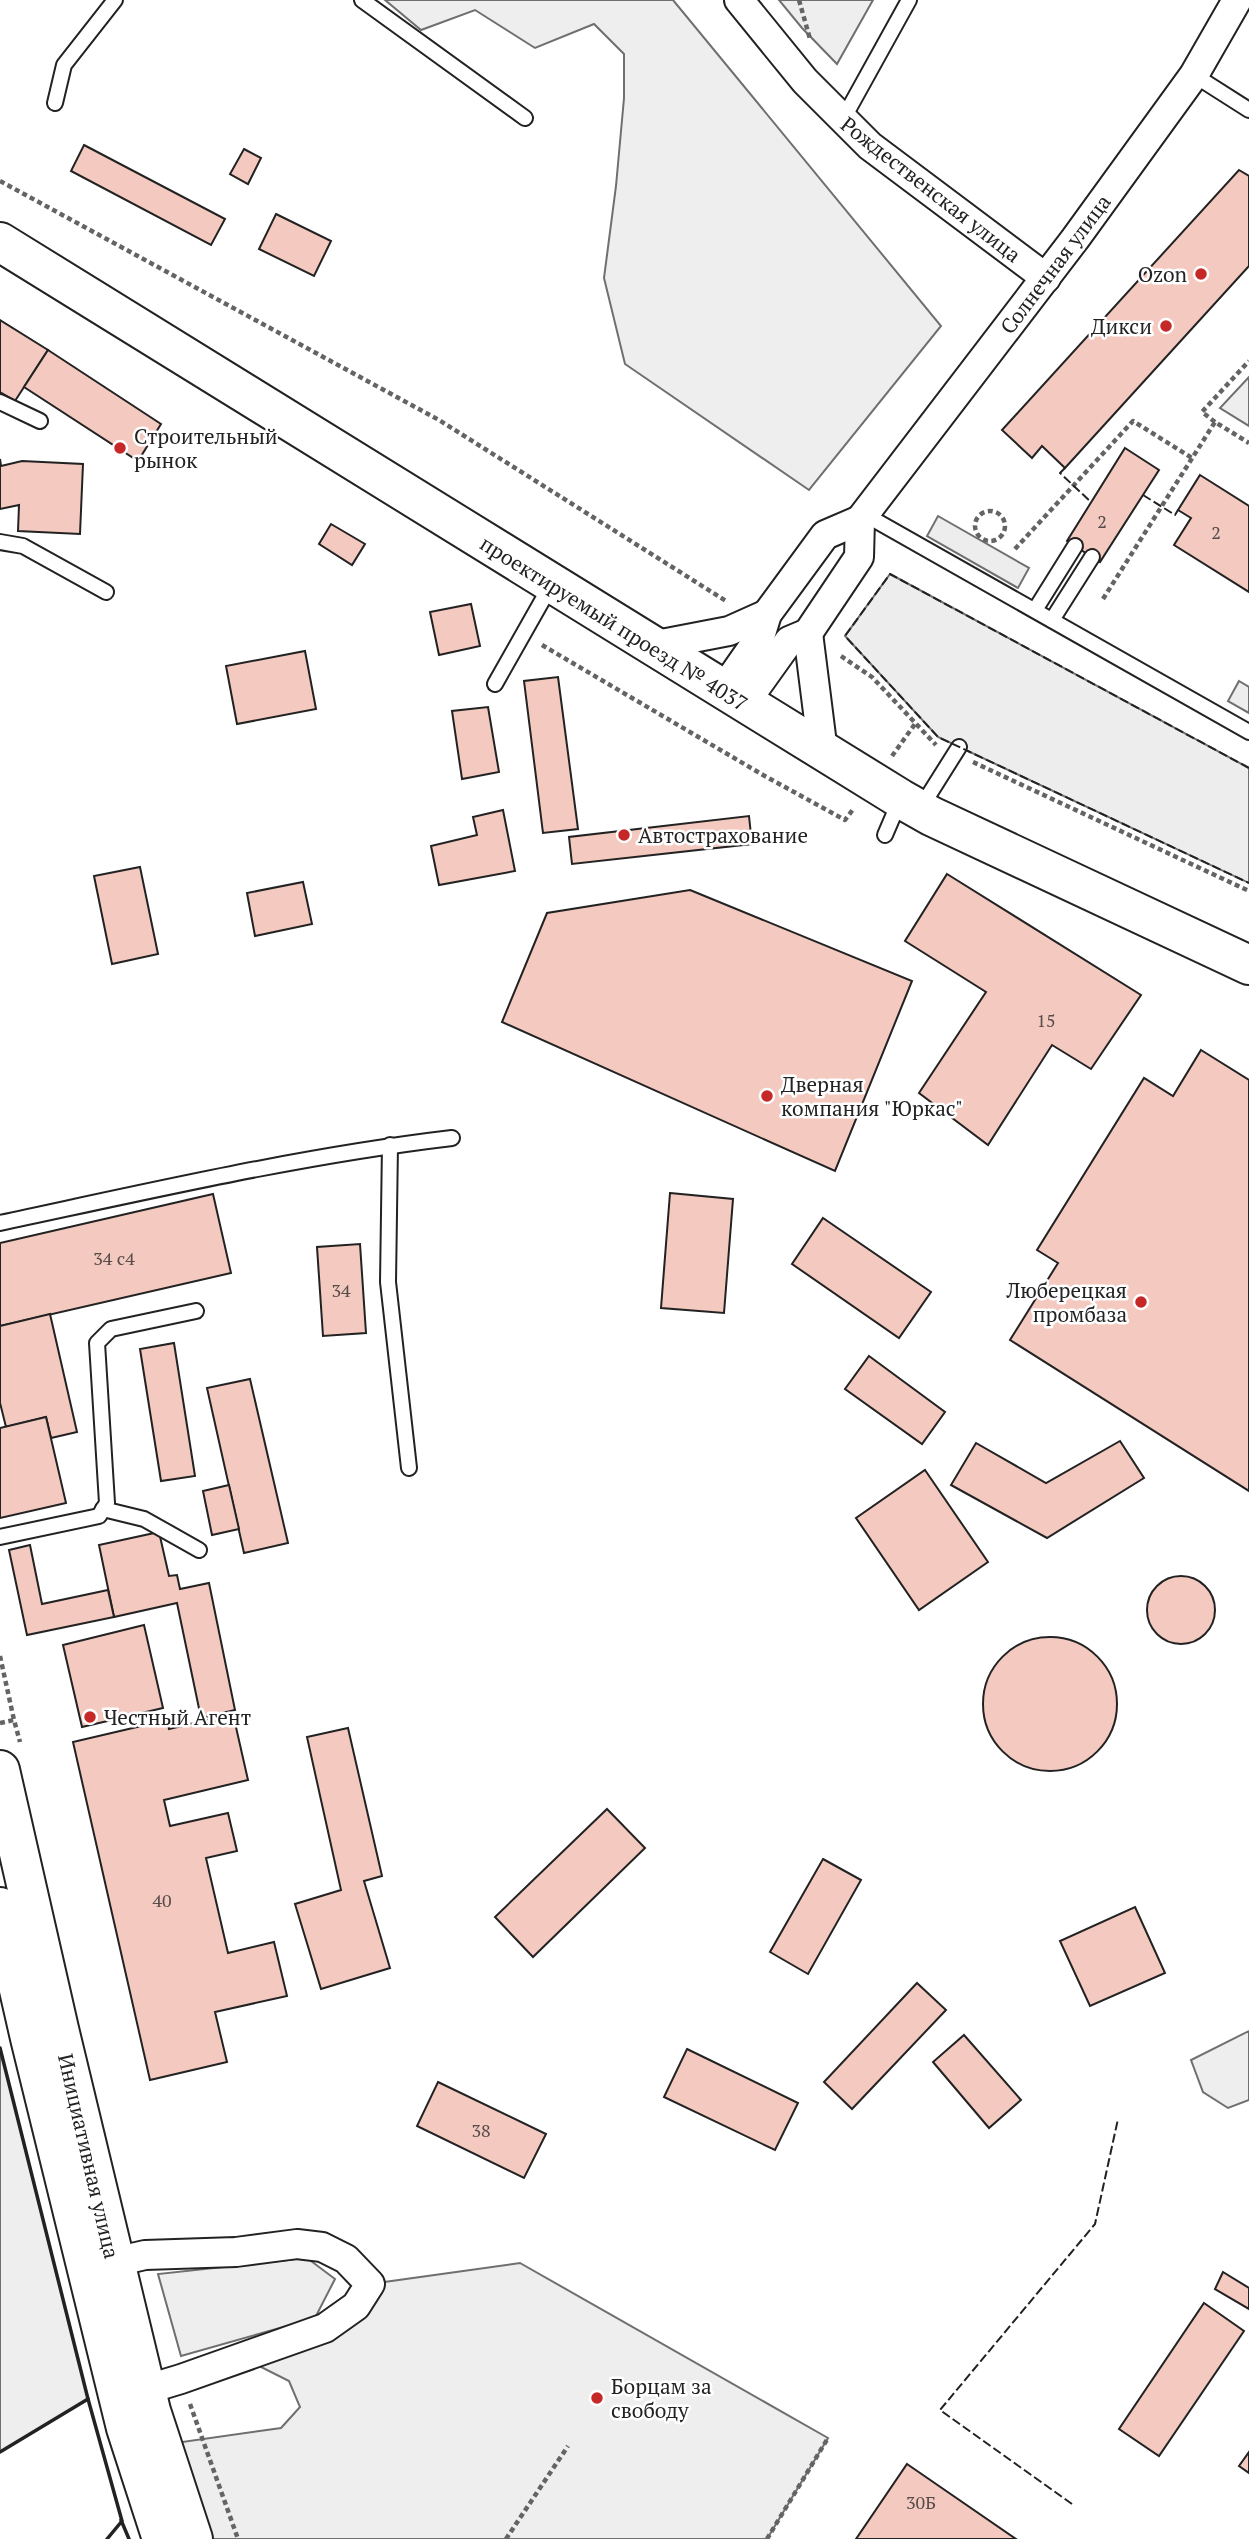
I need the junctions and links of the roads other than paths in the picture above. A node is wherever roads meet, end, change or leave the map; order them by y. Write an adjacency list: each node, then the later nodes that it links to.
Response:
1 (115, 0): 7 (lane)
2 (362, 0): 9 (lane)
3 (738, 0): 10 (street, Рождественская улица)
4 (909, 0): 10 (lane)
5 (1237, 0): 6 (street, Солнечная улица)
6 (1194, 75): 8 (lane); 12 (street, Солнечная улица)
7 (55, 103)
8 (1249, 110)
9 (524, 118)
10 (842, 121): 12 (street, Рождественская улица)
11 (0, 242): 19 (main road, проектируемый проезд № 4037)
12 (1046, 278): 15 (street, Солнечная улица)
13 (0, 402): 14 (lane)
14 (40, 421)
15 (862, 517): 21 (lane); 22 (street); 24 (street)
16 (0, 542): 20 (lane)
17 (1075, 546): 21 (lane)
18 (1092, 557): 23 (lane)
19 (551, 584): 25 (main road, проектируемый проезд № 4037); 26 (lane)
20 (106, 592)
21 (1035, 610): 23 (lane)
22 (767, 614): 25 (street); 27 (street)
23 (1052, 620): 28 (lane)
24 (808, 633): 27 (street); 30 (street)
25 (651, 646): 27 (main road, проектируемый проезд № 4037)
26 (495, 684)
27 (733, 697): 30 (main road, проектируемый проезд № 4037)
28 (1249, 732)
29 (957, 750): 31 (lane)
30 (823, 752): 31 (main road, проектируемый проезд № 4037)
31 (910, 804): 32 (lane); 33 (main road, проектируемый проезд № 4037)
32 (885, 835)
33 (1249, 965)
34 (452, 1138): 35 (lane)
35 (390, 1145): 36 (lane); 38 (lane)
36 (0, 1223)
37 (196, 1311): 39 (lane)
38 (409, 1468)
39 (103, 1509): 40 (lane); 41 (lane)
40 (0, 1538)
41 (199, 1550)
42 (0, 1770): 44 (main road, Инициативная улица)
43 (0, 1907): 44 (main road, Инициативная улица)
44 (101, 2265): 45 (main road, Инициативная улица); 45 (street)
45 (133, 2393): 46 (main road, Инициативная улица); 47 (main road, Инициативная улица)
46 (162, 2539)
47 (193, 2539)

